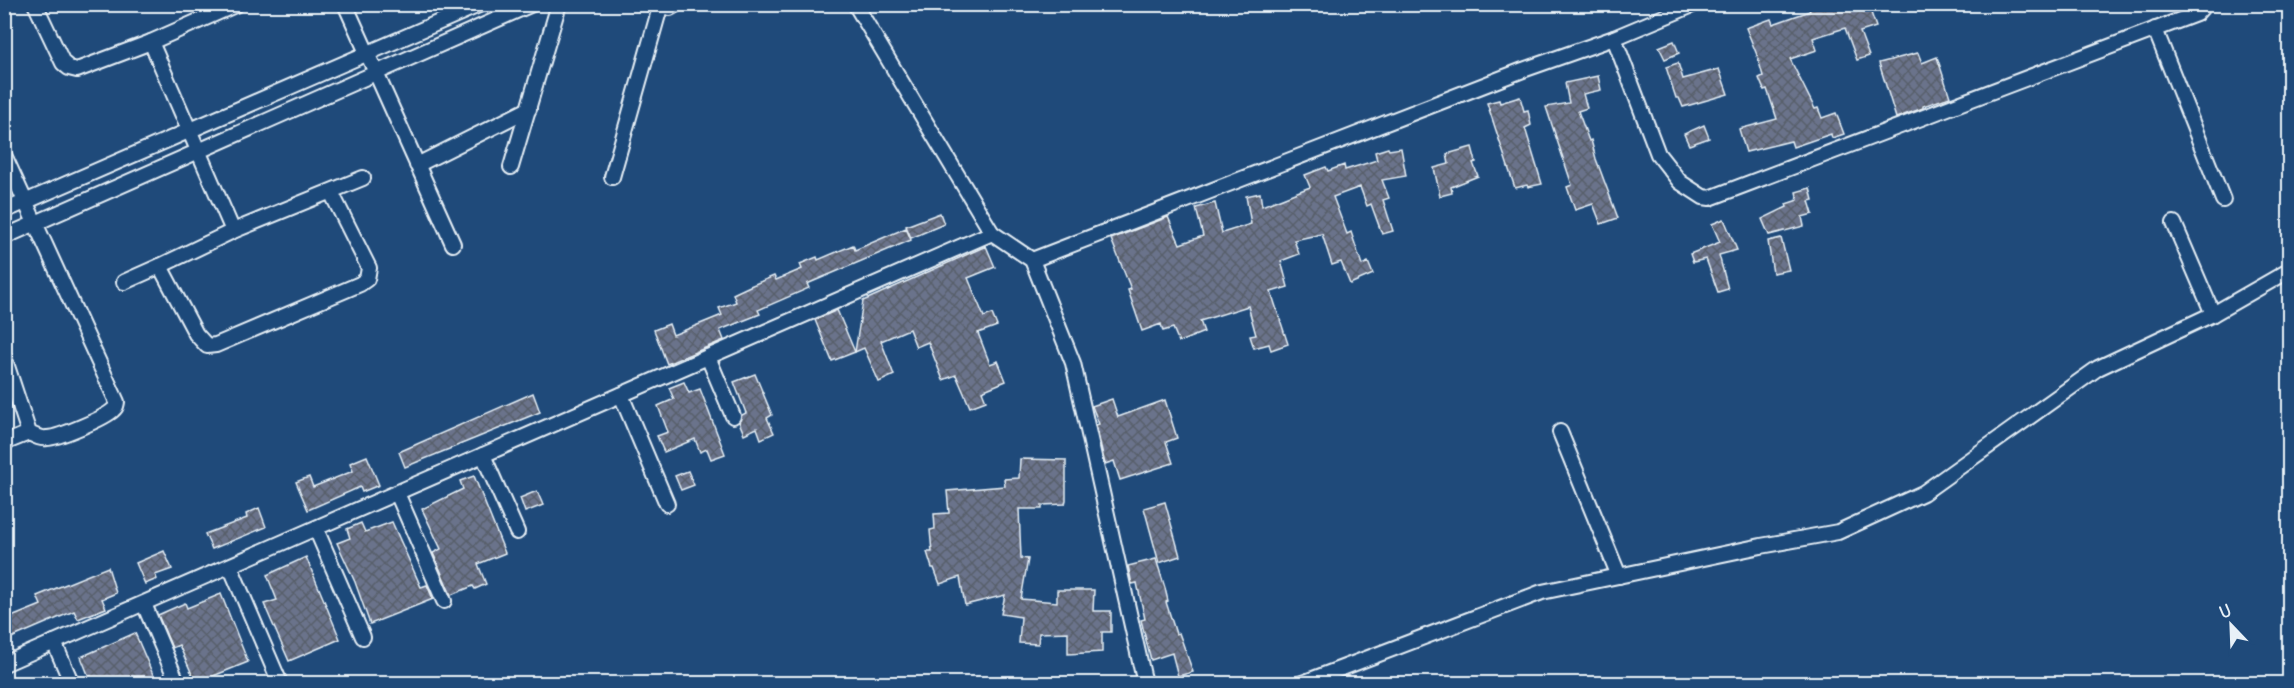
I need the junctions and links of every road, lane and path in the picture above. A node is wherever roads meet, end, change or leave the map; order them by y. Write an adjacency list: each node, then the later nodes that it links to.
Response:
1 (35, 4): 14 (street)
2 (237, 4): 14 (street)
3 (345, 4): 15 (street)
4 (481, 4): 15 (street)
5 (532, 4): 16 (street)
6 (559, 4): 17 (street)
7 (677, 4): 11 (street)
8 (855, 4): 32 (street)
9 (1695, 4): 13 (street)
10 (2205, 4): 12 (street)
11 (657, 5): 23 (street)
12 (2155, 29): 13 (street); 26 (street)
13 (1614, 38): 35 (street)
14 (151, 42): 18 (street)
15 (366, 54): 16 (street); 18 (street)
16 (375, 74): 19 (street); 21 (street)
17 (529, 109): 21 (street); 22 (street)
18 (189, 131): 19 (street); 27 (street)
19 (199, 151): 29 (street); 31 (street)
20 (4, 155): 27 (street)
21 (417, 165): 34 (street)
22 (511, 167)
23 (612, 177)
24 (363, 178): 25 (street)
25 (331, 192): 31 (street); 36 (street)
26 (2223, 200)
27 (26, 202): 28 (street); 29 (street)
28 (4, 211)
29 (36, 223): 33 (street); 44 (street)
30 (2174, 223): 39 (street)
31 (233, 231): 36 (street)
32 (992, 233): 35 (street); 41 (street)
33 (4, 237)
34 (453, 244)
35 (1032, 260): 62 (street)
36 (160, 266): 38 (street)
37 (2289, 270): 39 (street)
38 (124, 282)
39 (2211, 309): 53 (street)
40 (4, 357): 44 (street)
41 (708, 357): 42 (street); 43 (street)
42 (621, 395): 47 (street); 49 (street)
43 (733, 416)
44 (29, 432): 46 (street)
45 (1560, 432): 53 (street)
46 (4, 443)
47 (483, 455): 48 (street); 51 (street)
48 (397, 493): 50 (street); 54 (street)
49 (667, 504)
50 (316, 529): 52 (street); 56 (street)
51 (517, 532)
52 (230, 566): 55 (street); 59 (street)
53 (1619, 576): 63 (street)
54 (444, 601)
55 (144, 604): 57 (street); 61 (street)
56 (363, 637)
57 (54, 642): 58 (street); 60 (street)
58 (4, 664)
59 (280, 683)
60 (72, 684)
61 (178, 684)
62 (1145, 684)
63 (1300, 684)

